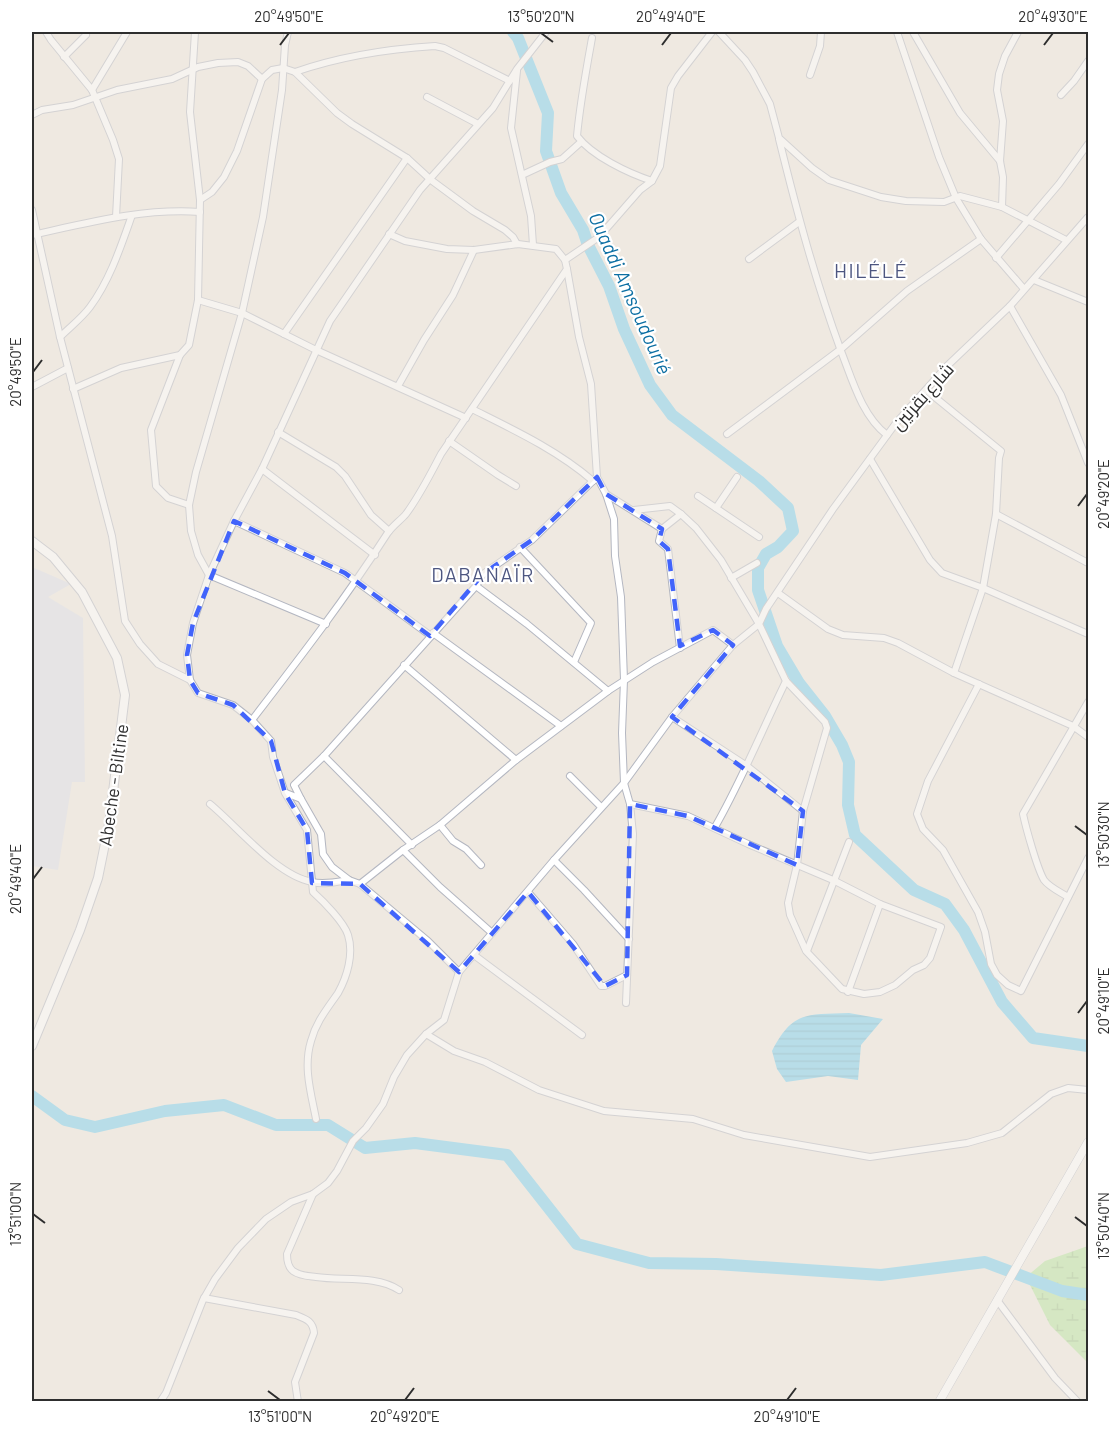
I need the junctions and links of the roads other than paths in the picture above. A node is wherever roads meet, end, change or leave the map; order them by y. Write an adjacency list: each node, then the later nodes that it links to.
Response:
1 (46, 32): 14 (street)
2 (127, 32): 23 (street)
3 (195, 32): 18 (street)
4 (288, 32): 16 (street)
5 (546, 32): 17 (street)
6 (712, 32): 36 (street)
7 (719, 32): 29 (street)
8 (821, 32): 20 (street)
9 (897, 32): 37 (street)
10 (913, 32): 33 (street)
11 (1018, 32): 33 (street)
12 (86, 35): 14 (street)
13 (592, 38): 30 (street)
14 (64, 57): 23 (street)
15 (1089, 62): 24 (street)
16 (283, 68): 19 (street); 21 (street); 63 (street)
17 (517, 69): 22 (street); 34 (street)
18 (191, 70): 21 (street); 26 (street); 38 (street)
19 (295, 72): 22 (street); 32 (street)
20 (810, 75)
21 (262, 79): 38 (street)
22 (510, 81): 28 (street)
23 (92, 90): 26 (street)
24 (1061, 95)
25 (427, 97): 28 (street)
26 (95, 98): 27 (street); 43 (street)
27 (32, 115)
28 (478, 124): 35 (street)
29 (778, 138): 37 (street); 46 (street)
30 (581, 142): 34 (street); 36 (street)
31 (1089, 144): 45 (street)
32 (407, 158): 35 (street); 64 (street)
33 (1000, 161): 39 (street)
34 (522, 175): 52 (street)
35 (431, 180): 48 (street); 51 (street)
36 (652, 181): 55 (street)
37 (956, 198): 39 (street); 49 (street)
38 (200, 200): 40 (street)
39 (1002, 207): 45 (street)
40 (200, 212): 42 (street); 60 (street)
41 (32, 215): 47 (street)
42 (132, 215): 43 (street); 65 (street)
43 (116, 217): 47 (street)
44 (1089, 217): 50 (street, شارع بقرتين)
45 (1028, 219): 50 (street); 54 (street)
46 (799, 222): 56 (street); 66 (street)
47 (35, 234): 65 (street)
48 (389, 234): 53 (street); 67 (street)
49 (981, 239): 54 (street); 66 (street)
50 (1066, 240): 58 (street, شارع بقرتين)
51 (517, 244): 52 (street); 53 (street)
52 (533, 245): 55 (street)
53 (474, 250): 70 (street)
54 (996, 258): 59 (street)
55 (565, 260): 57 (street)
56 (749, 260)
57 (567, 268): 74 (street); 84 (street)
58 (1034, 280): 59 (street, شارع بقرتين); 61 (street)
59 (1024, 289): 62 (street, شارع بقرتين)
60 (198, 300): 63 (street); 68 (street)
61 (1089, 303)
62 (1010, 306): 73 (street, شارع بقرتين); 81 (street)
63 (242, 313): 64 (street); 88 (street)
64 (284, 334): 67 (street)
65 (60, 337): 69 (street)
66 (841, 349): 77 (street); 78 (street)
67 (316, 350): 70 (street); 76 (street)
68 (180, 355): 72 (street); 88 (street)
69 (68, 368): 71 (street); 72 (street)
70 (398, 386): 75 (street)
71 (32, 387)
72 (73, 389): 117 (street)
73 (926, 390): 78 (street, شارع بقرتين); 92 (street)
74 (472, 409): 75 (street); 84 (street)
75 (466, 418): 79 (street)
76 (278, 432): 82 (street); 95 (street)
77 (727, 434)
78 (886, 435): 80 (street, شارع بقرتين)
79 (449, 441): 85 (street); 95 (street)
80 (870, 459): 106 (street); 107 (street, شارع بقرتين)
81 (1089, 463)
82 (262, 469): 93 (street); 99 (street)
83 (737, 477): 89 (street)
84 (595, 479): 86 (street); 98 (street)
85 (516, 486)
86 (606, 494): 90 (street); 118 (street)
87 (698, 496): 89 (street)
88 (189, 505): 102 (street)
89 (716, 508): 96 (street)
90 (632, 510): 91 (street); 94 (street)
91 (681, 514): 94 (street); 103 (street)
92 (996, 514): 101 (street); 106 (street)
93 (234, 521): 102 (street); 104 (street)
94 (662, 529): 113 (street)
95 (389, 531): 99 (street)
96 (759, 537)
97 (32, 542): 165 (main road, Abeche - Biltine)
98 (520, 547): 105 (street); 114 (street)
99 (375, 555): 104 (street)
100 (757, 563): 103 (street)
101 (1089, 563)
102 (209, 574): 108 (street); 117 (street)
103 (731, 578): 109 (street)
104 (357, 581): 108 (street); 110 (street)
105 (476, 586): 110 (street); 114 (street)
106 (983, 588): 111 (street); 116 (street)
107 (778, 593): 109 (street, شارع بقرتين); 116 (street)
108 (326, 624): 124 (street)
109 (759, 624): 112 (street); 119 (street)
110 (432, 634): 115 (street); 125 (street)
111 (1089, 634)
112 (733, 645): 113 (street); 123 (street)
113 (680, 648): 118 (street)
114 (574, 662): 121 (street)
115 (404, 665): 128 (street); 129 (street)
116 (954, 673): 120 (street)
117 (190, 680): 124 (street)
118 (624, 680): 121 (street); 132 (street)
119 (786, 681): 130 (street); 138 (street)
120 (979, 684): 126 (street); 153 (street)
121 (608, 691): 125 (street)
122 (1089, 702): 126 (street)
123 (672, 717): 130 (street); 132 (street)
124 (252, 720): 133 (street)
125 (561, 726): 129 (street)
126 (1073, 726): 127 (street); 153 (street)
127 (1089, 737)
128 (324, 756): 134 (street); 142 (street)
129 (516, 760): 139 (street)
130 (747, 766): 138 (street); 140 (street)
131 (570, 776): 137 (street)
132 (624, 783): 136 (street); 137 (street)
133 (285, 793): 134 (street); 150 (street)
134 (302, 799): 148 (street)
135 (210, 804): 150 (street)
136 (630, 804): 140 (street); 156 (street)
137 (601, 807): 145 (street)
138 (803, 811): 147 (street)
139 (440, 825): 142 (street); 146 (street)
140 (715, 827): 147 (street)
141 (849, 842): 149 (street)
142 (412, 845): 143 (street)
143 (403, 850): 151 (street); 155 (street)
144 (1089, 858): 153 (street)
145 (554, 860): 152 (street); 156 (street)
146 (481, 865)
147 (796, 865): 149 (street); 157 (street)
148 (349, 880): 150 (street); 151 (street)
149 (833, 880): 154 (street); 157 (street)
150 (312, 883): 167 (street)
151 (360, 884): 159 (street)
152 (528, 892): 155 (street); 160 (street)
153 (1068, 897)
154 (880, 904): 161 (street); 161 (street)
155 (492, 933): 158 (street)
156 (629, 939): 160 (street)
157 (806, 951): 161 (street)
158 (474, 955): 159 (street); 164 (street)
159 (459, 972): 163 (street)
160 (627, 975): 162 (street)
161 (848, 992)
162 (626, 1003)
163 (426, 1034): 166 (street); 169 (street)
164 (582, 1035)
165 (32, 1046)
166 (1089, 1090)
167 (316, 1119)
168 (1089, 1142): 172 (street)
169 (313, 1194): 170 (street); 171 (street)
170 (399, 1290)
171 (204, 1298): 173 (street); 176 (street)
172 (997, 1300): 177 (street); 178 (street)
173 (166, 1393): 174 (street); 175 (street)
174 (160, 1401)
175 (171, 1401)
176 (298, 1401)
177 (939, 1401)
178 (1078, 1401)

